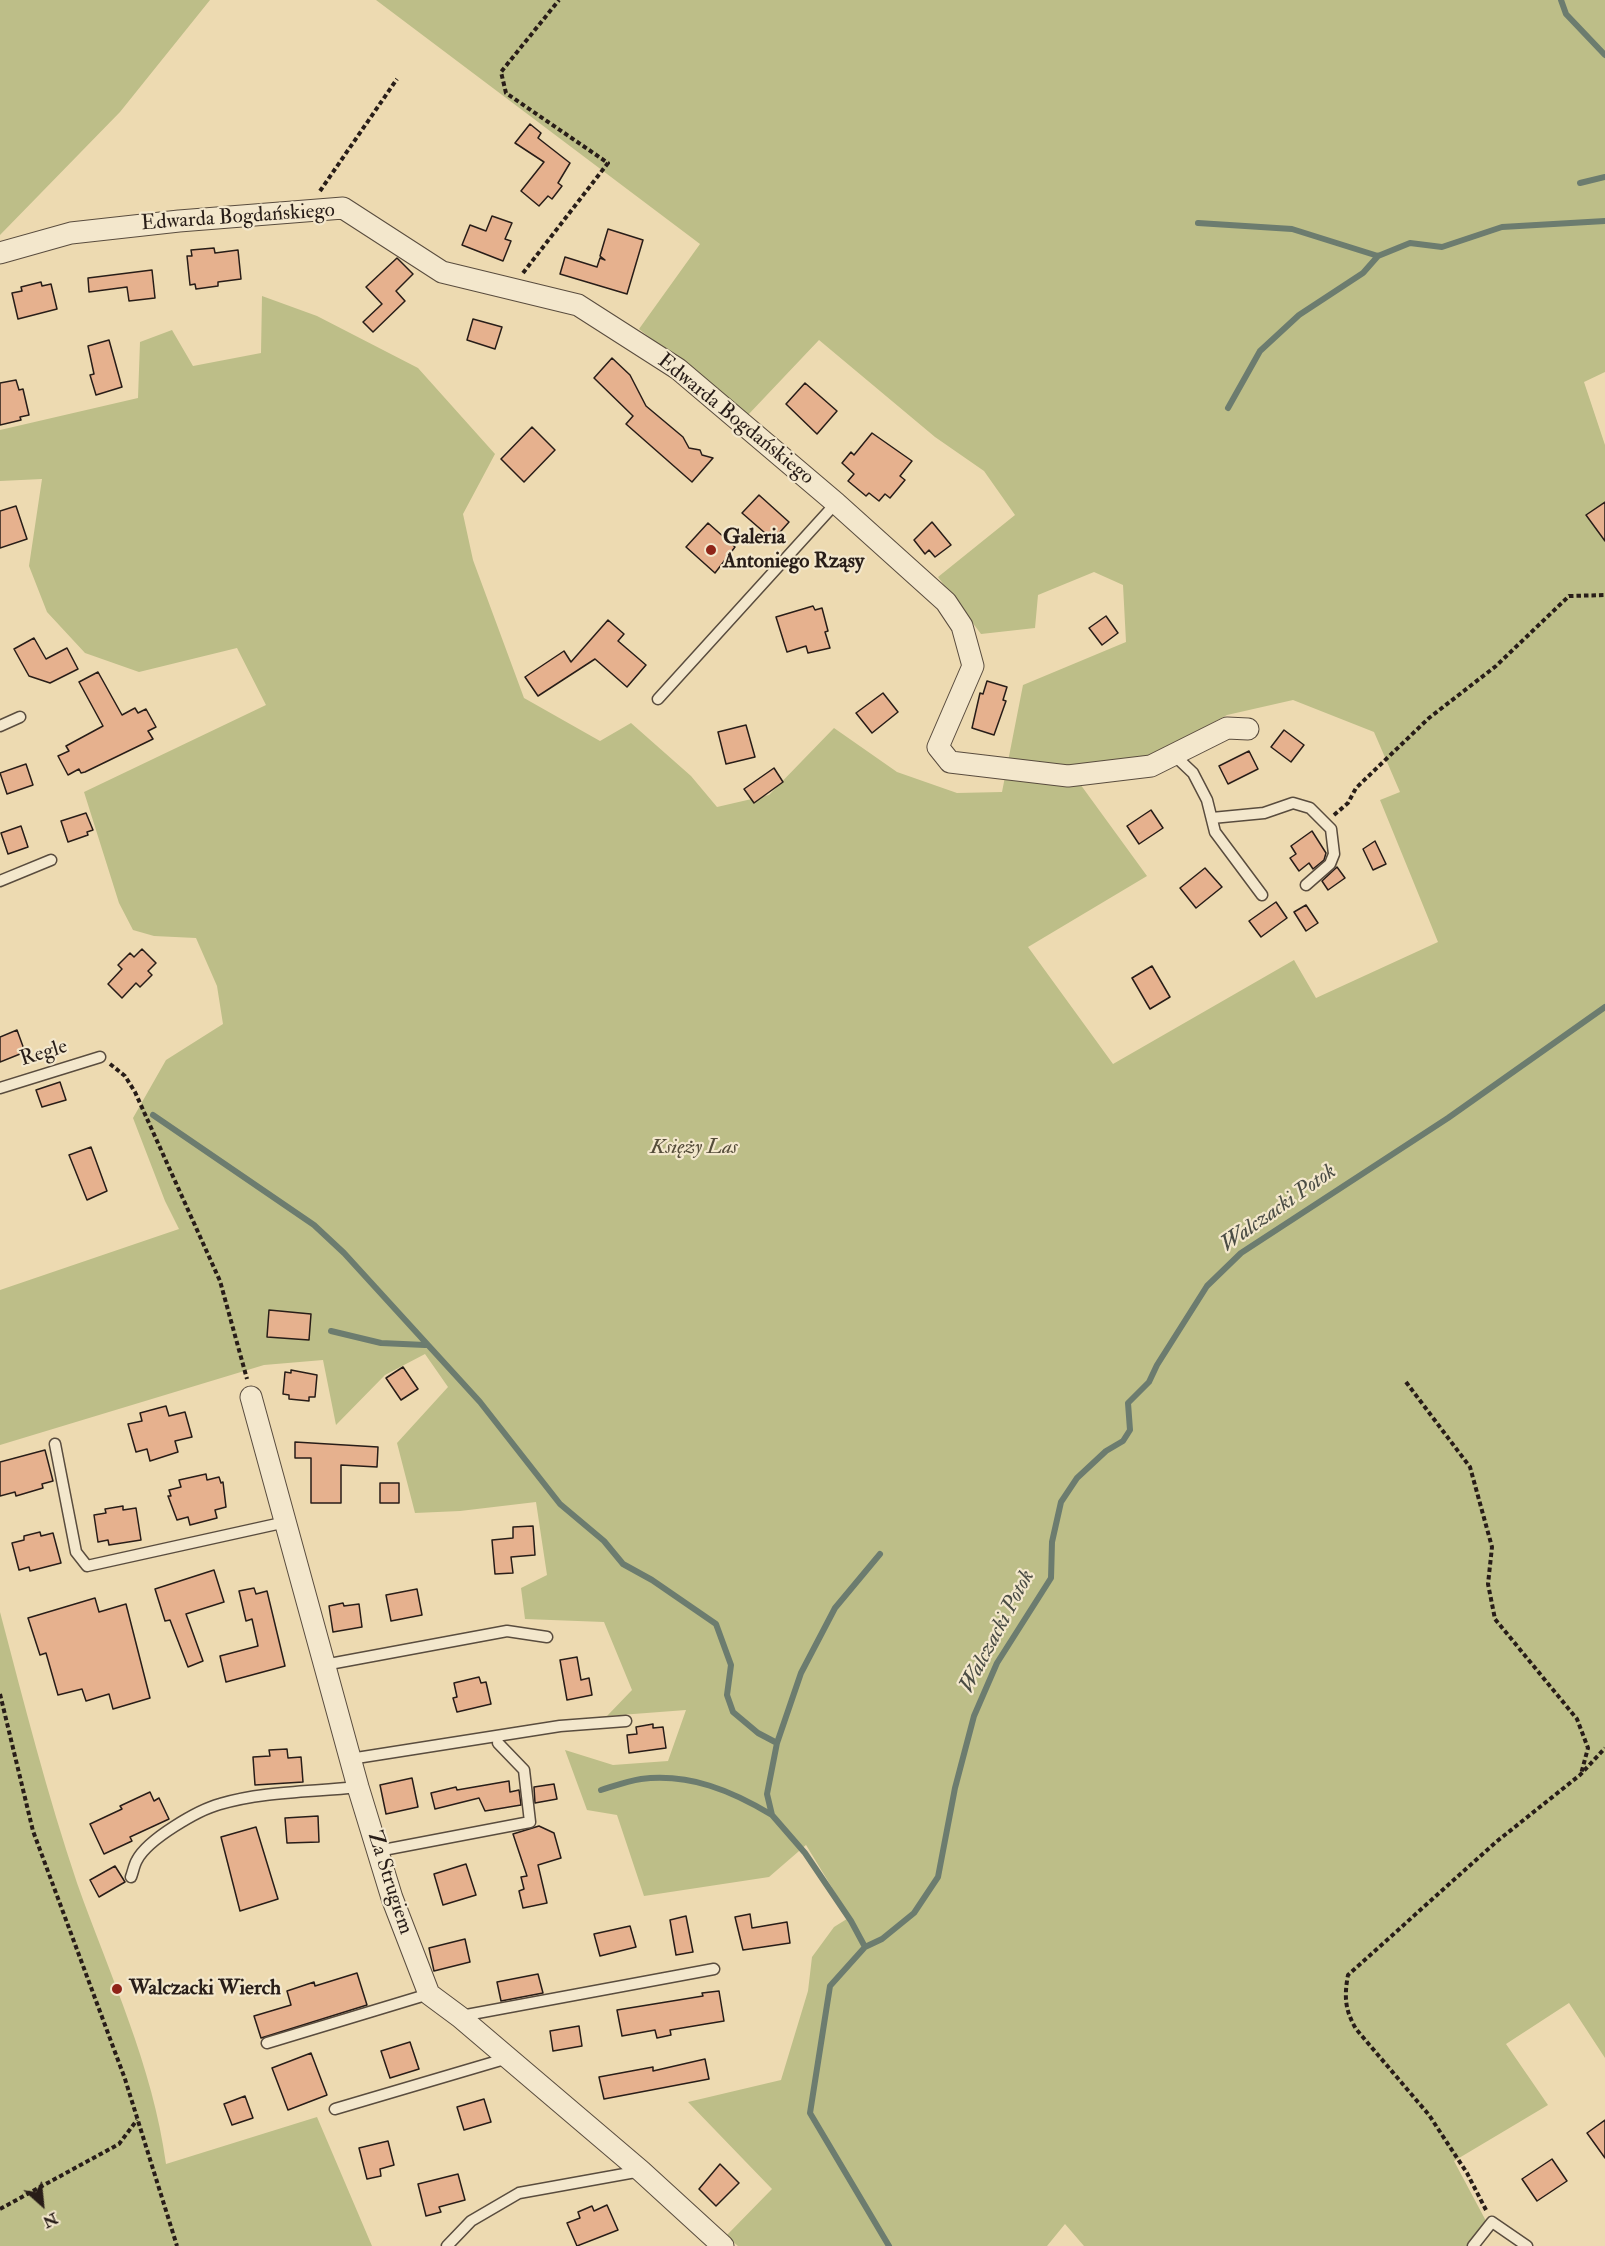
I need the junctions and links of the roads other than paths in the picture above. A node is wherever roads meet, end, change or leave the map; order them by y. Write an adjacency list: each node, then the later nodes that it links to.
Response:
1 (0, 253): 2 (street, Edwarda Bogdańskiego)
2 (836, 503): 3 (lane); 7 (street, Edwarda Bogdańskiego)
3 (658, 699)
4 (20, 717): 5 (lane)
5 (0, 726)
6 (1248, 729): 7 (street, Edwarda Bogdańskiego)
7 (1174, 755): 8 (lane)
8 (1212, 818): 11 (lane); 12 (lane)
9 (51, 860): 10 (lane)
10 (0, 881)
11 (1306, 885)
12 (1262, 895)
13 (100, 1057): 14 (lane, Regle)
14 (0, 1088)
15 (251, 1397): 17 (street, Za Strugiem)
16 (55, 1444): 17 (lane)
17 (286, 1522): 19 (street, Za Strugiem)
18 (548, 1637): 19 (lane)
19 (324, 1665): 22 (street, Za Strugiem)
20 (626, 1720): 22 (lane)
21 (498, 1743): 24 (lane)
22 (350, 1759): 23 (street, Za Strugiem)
23 (358, 1787): 24 (street, Za Strugiem); 25 (lane)
24 (378, 1851): 27 (street, Za Strugiem)
25 (130, 1877)
26 (714, 1969): 28 (lane)
27 (429, 1994): 28 (street); 29 (lane)
28 (460, 2016): 30 (street)
29 (267, 2043)
30 (509, 2058): 31 (lane); 32 (street)
31 (335, 2109)
32 (641, 2171): 33 (lane); 34 (street)
33 (447, 2246)
34 (723, 2246)
35 (1473, 2246): 36 (lane)
36 (1527, 2246)

